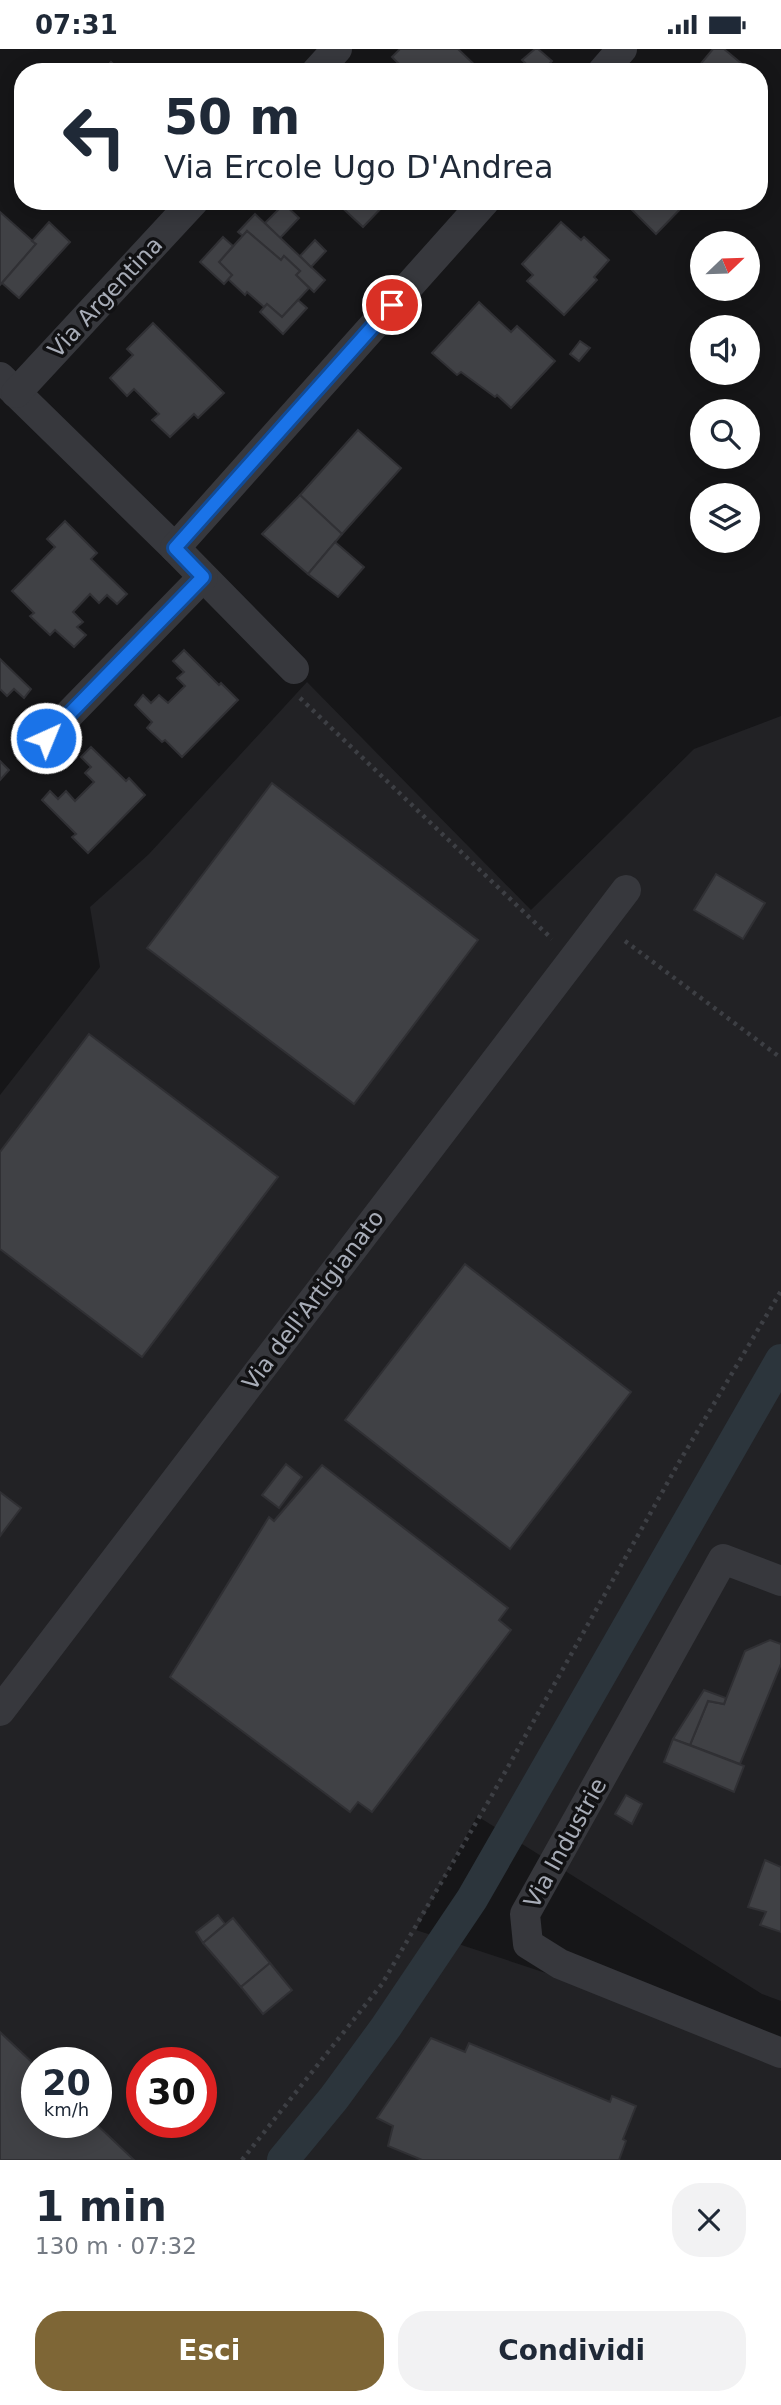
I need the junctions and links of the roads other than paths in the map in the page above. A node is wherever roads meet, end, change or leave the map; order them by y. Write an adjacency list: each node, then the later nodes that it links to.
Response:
1 (337, 49): 3 (street)
2 (622, 49): 4 (street)
3 (324, 63)
4 (610, 63)
5 (185, 210): 7 (street, Via Argentina)
6 (477, 210): 8 (street)
7 (8, 385): 8 (street)
8 (175, 548): 9 (street)
9 (203, 577): 10 (street); 11 (street)
10 (294, 669)
11 (46, 738)
12 (626, 890): 14 (street, Via dell'Artigianato)
13 (781, 1581): 15 (street, Via Industrie)
14 (0, 1711)
15 (781, 2053)

